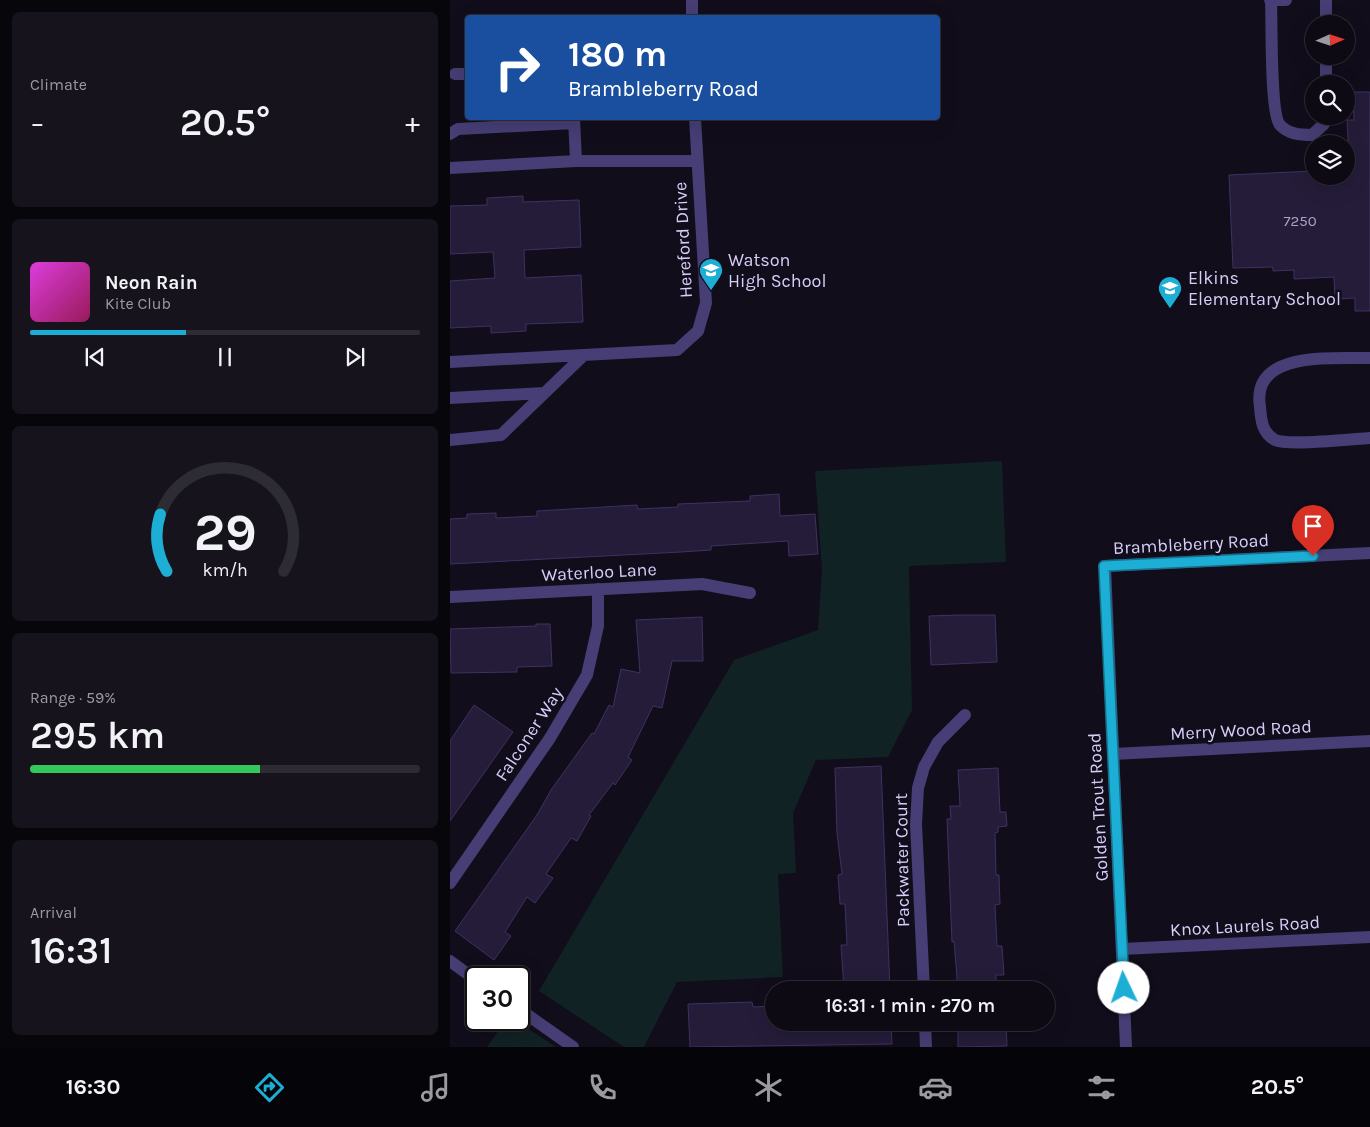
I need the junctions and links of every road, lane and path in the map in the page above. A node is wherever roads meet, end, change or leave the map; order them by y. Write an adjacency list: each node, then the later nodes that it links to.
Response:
1 (692, 0): 5 (street)
2 (1271, 0): 3 (street); 9 (street)
3 (1286, 0)
4 (1326, 0): 6 (street)
5 (692, 15)
6 (1326, 15)
7 (574, 120): 10 (street); 12 (street)
8 (695, 120): 11 (street, Hereford Drive)
9 (1323, 125)
10 (450, 134)
11 (696, 161): 12 (street); 14 (street, Hereford Drive)
12 (576, 162): 13 (street)
13 (450, 168)
14 (584, 355): 16 (street); 17 (street)
15 (1370, 358): 19 (street)
16 (450, 362)
17 (544, 393): 18 (street); 20 (street)
18 (450, 398)
19 (1370, 438)
20 (450, 440)
21 (1370, 553): 22 (street, Brambleberry Road)
22 (1104, 566): 28 (street, Golden Trout Road)
23 (598, 590): 24 (street, Waterloo Lane); 25 (street, Waterloo Lane); 29 (street, Falconer Way)
24 (750, 593)
25 (450, 597)
26 (965, 715): 34 (street, Packwater Court)
27 (1370, 741): 28 (street, Merry Wood Road)
28 (1113, 754): 31 (street, Golden Trout Road)
29 (450, 883)
30 (1370, 937): 31 (street, Knox Laurels Road)
31 (1122, 949): 39 (street, Golden Trout Road)
32 (450, 961): 33 (street)
33 (465, 972)
34 (924, 981)
35 (530, 1017): 37 (street)
36 (925, 1031): 38 (street)
37 (574, 1047)
38 (926, 1047)
39 (1126, 1047)

